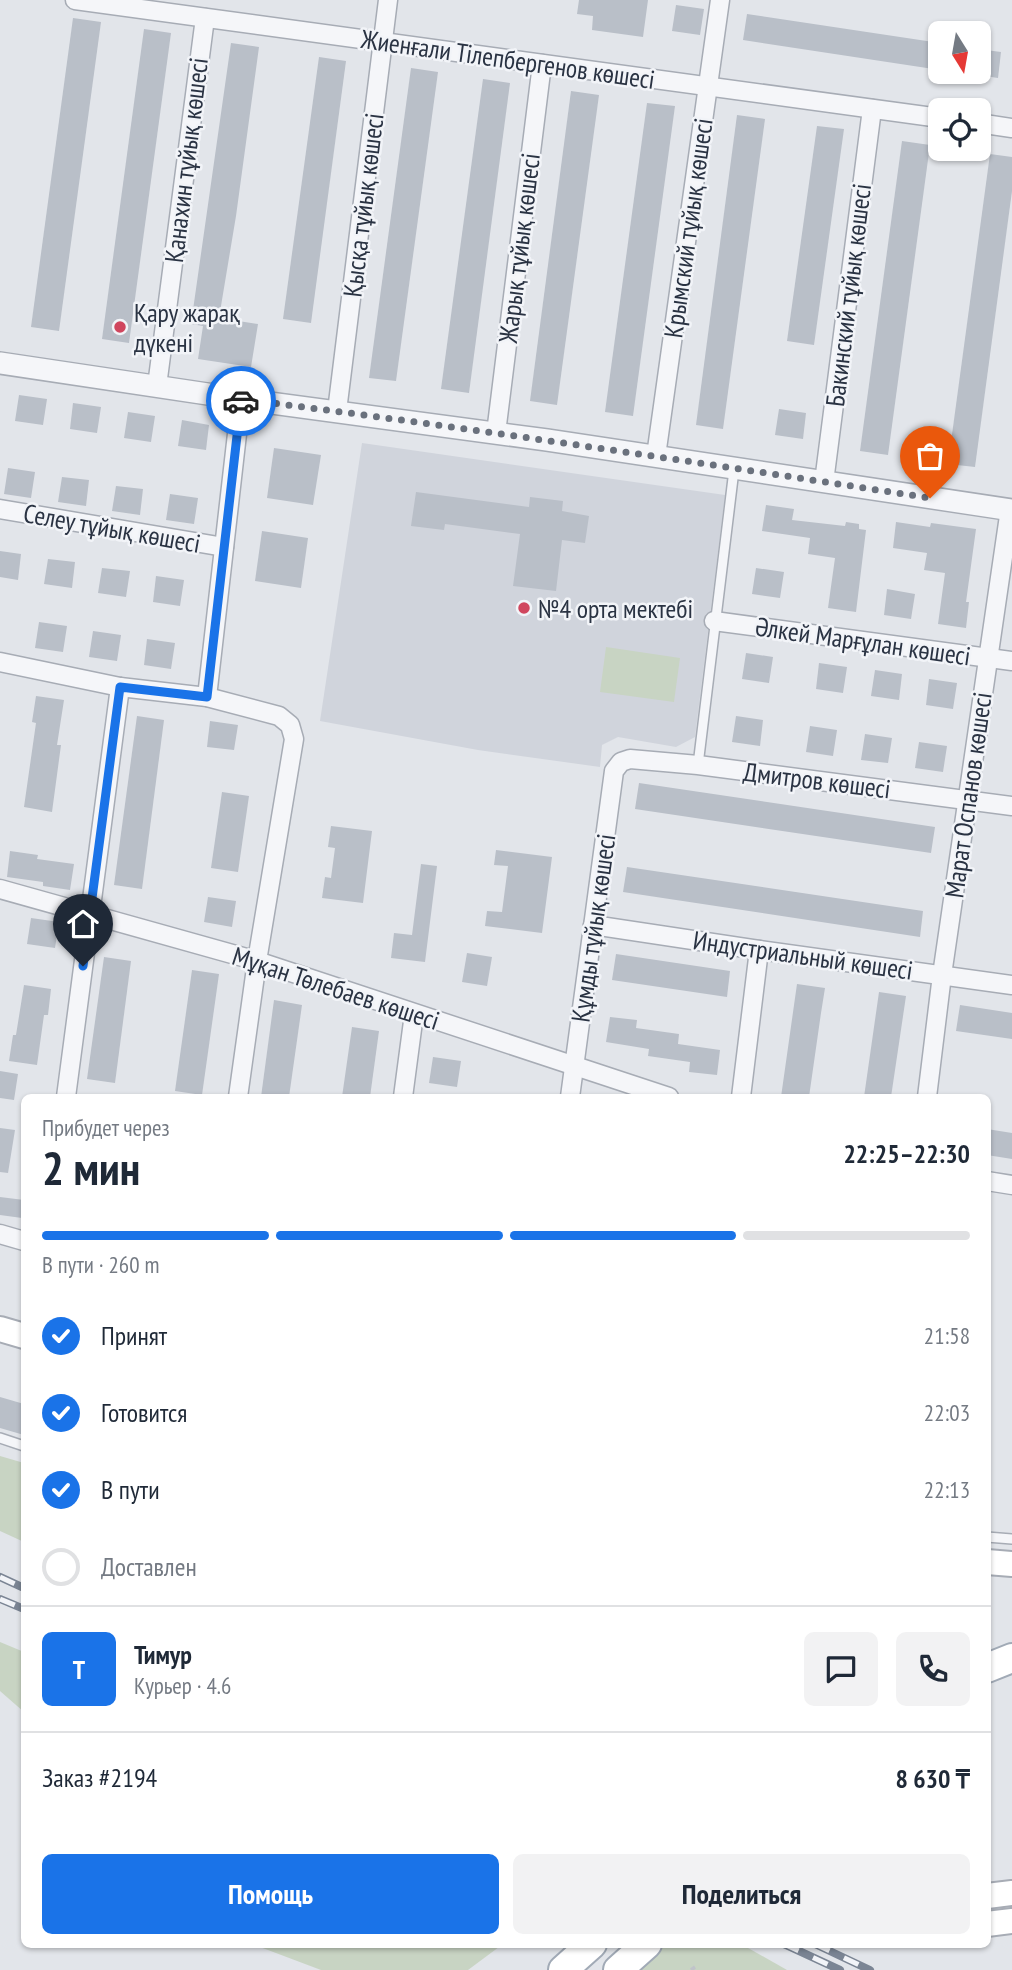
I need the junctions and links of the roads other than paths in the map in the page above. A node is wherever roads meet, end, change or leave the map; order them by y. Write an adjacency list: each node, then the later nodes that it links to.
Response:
1 (75, 0): 4 (street, Жиенғали Тілепбергенов көшесі)
2 (388, 0): 5 (street, Қысқа тұйық көшесі)
3 (720, 0): 7 (street, Крымский тұйық көшесі)
4 (205, 18): 5 (street, Жиенғали Тілепбергенов көшесі); 13 (street, Қанахин тұйық көшесі)
5 (383, 42): 6 (street, Жиенғали Тілепбергенов көшесі); 15 (street, Қысқа тұйық көшесі)
6 (542, 64): 7 (street, Жиенғали Тілепбергенов көшесі); 16 (street, Жарық тұйық көшесі)
7 (708, 86): 8 (street, Жиенғали Тілепбергенов көшесі); 17 (street, Крымский тұйық көшесі)
8 (872, 109): 9 (street, Жиенғали Тілепбергенов көшесі); 19 (street, Бакинский тұйық көшесі)
9 (928, 116)
10 (991, 125): 11 (street)
11 (1012, 128)
12 (0, 363): 13 (street)
13 (157, 386): 14 (street)
14 (241, 399): 15 (street); 22 (street)
15 (337, 411): 16 (street)
16 (496, 433): 17 (street)
17 (656, 456): 18 (street)
18 (734, 468): 19 (street); 23 (lane)
19 (824, 482): 20 (street)
20 (1011, 504): 24 (street, Марат Оспанов көшесі)
21 (0, 509): 22 (street, Селеу тұйық көшесі)
22 (224, 547): 28 (street)
23 (714, 621): 24 (street, Әлкей Марғұлан көшесі); 30 (lane)
24 (988, 657): 25 (street, Әлкей Марғұлан көшесі); 31 (street, Марат Оспанов көшесі)
25 (1012, 660)
26 (0, 663): 27 (street)
27 (120, 687): 28 (street); 34 (street)
28 (207, 697): 37 (street)
29 (621, 762): 30 (street, Дмитров көшесі); 35 (street, Құмды тұйық көшесі)
30 (698, 765): 31 (street, Дмитров көшесі)
31 (967, 800): 32 (street, Дмитров көшесі); 38 (street, Марат Оспанов көшесі)
32 (1012, 806)
33 (0, 889): 34 (street, Мұқан Төлебаев көшесі)
34 (89, 913): 37 (street, Мұқан Төлебаев көшесі); 42 (street)
35 (593, 925): 36 (street, Индустриальный көшесі); 41 (street, Құмды тұйық көшесі)
36 (759, 950): 38 (street, Индустриальный көшесі); 47 (street)
37 (257, 961): 40 (street, Мұқан Төлебаев көшесі); 43 (street)
38 (942, 975): 39 (street, Индустриальный көшесі); 48 (street, Марат Оспанов көшесі)
39 (1012, 985)
40 (414, 1014): 41 (street, Мұқан Төлебаев көшесі); 44 (street)
41 (574, 1066): 45 (street, Құмды тұйық көшесі); 46 (street, Мұқан Төлебаев көшесі)
42 (66, 1094)
43 (238, 1094)
44 (403, 1094)
45 (570, 1094)
46 (659, 1094)
47 (741, 1094)
48 (927, 1094)
49 (991, 1182): 50 (street)
50 (1012, 1185)
51 (0, 1234): 52 (street)
52 (21, 1240)
53 (0, 1329): 54 (main road)
54 (21, 1335)
55 (0, 1438): 56 (lane)
56 (21, 1445)
57 (991, 1537): 58 (lane)
58 (1012, 1539)
59 (991, 1562): 60 (main road)
60 (1012, 1564)
61 (1012, 1893): 62 (main road)
62 (991, 1896)
63 (1012, 1921): 64 (main road)
64 (991, 1924)
65 (588, 1948): 66 (main road)
66 (564, 1970)

